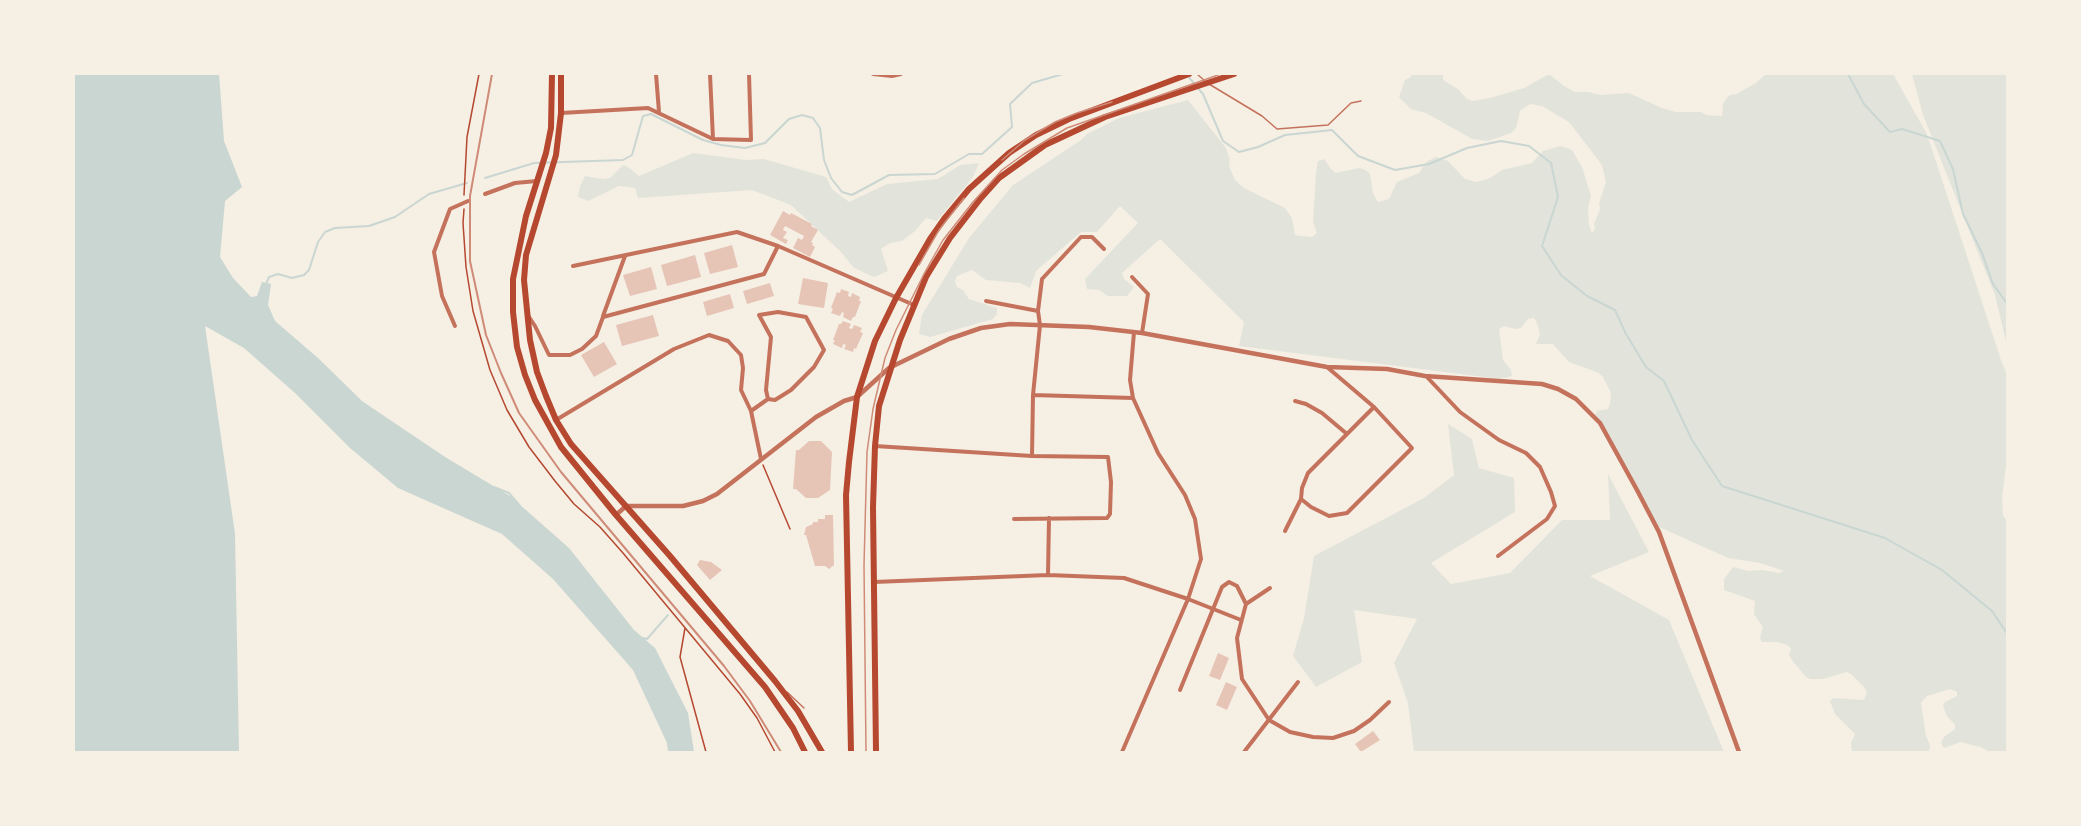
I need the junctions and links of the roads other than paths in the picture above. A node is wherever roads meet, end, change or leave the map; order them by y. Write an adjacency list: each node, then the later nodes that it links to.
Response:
1 (552, 74): 15 (main road)
2 (561, 74): 13 (main road)
3 (656, 74): 12 (street)
4 (710, 74): 14 (street)
5 (749, 74): 14 (street)
6 (873, 74): 7 (street)
7 (901, 74)
8 (1189, 74): 23 (main road)
9 (1197, 74): 11 (lane)
10 (1234, 74): 25 (main road)
11 (1361, 101)
12 (658, 112): 13 (street); 14 (street)
13 (561, 113): 27 (main road)
14 (713, 139)
15 (537, 181): 16 (street); 50 (main road)
16 (485, 194)
17 (466, 201): 30 (street)
18 (778, 246): 20 (street); 23 (street); 28 (street)
19 (1104, 249): 26 (street)
20 (626, 256): 21 (street); 28 (street)
21 (573, 266)
22 (1132, 277): 32 (street)
23 (896, 298): 25 (street); 37 (main road)
24 (986, 301): 26 (street)
25 (915, 305): 34 (main road)
26 (1038, 311): 29 (street)
27 (527, 314): 28 (street); 43 (main road)
28 (603, 317)
29 (1040, 325): 31 (street); 34 (street); 36 (street)
30 (455, 326)
31 (1134, 332): 32 (street); 38 (street)
32 (1142, 333): 33 (street)
33 (1327, 367): 35 (street); 41 (street)
34 (890, 368): 37 (street); 45 (main road)
35 (1425, 376): 54 (street); 74 (street)
36 (1033, 395): 38 (street); 46 (street)
37 (857, 397): 47 (street); 70 (main road)
38 (1133, 398): 58 (street)
39 (768, 399): 39 (street); 42 (street)
40 (1295, 401): 44 (street)
41 (1374, 407): 44 (street); 48 (street)
42 (750, 411): 43 (street); 47 (street)
43 (556, 420): 49 (main road)
44 (1347, 434): 48 (street)
45 (875, 446): 46 (street); 56 (main road)
46 (1032, 456): 51 (street)
47 (761, 459): 49 (street)
48 (1301, 499): 53 (street)
49 (626, 506): 50 (street); 62 (main road)
50 (616, 515): 68 (main road)
51 (1049, 518): 52 (street); 55 (street)
52 (1014, 519)
53 (1285, 531)
54 (1498, 556)
55 (1048, 575): 56 (street); 58 (street)
56 (873, 582): 71 (main road)
57 (1270, 588): 59 (street)
58 (1188, 599): 60 (street); 72 (street)
59 (1246, 604): 60 (street); 61 (street)
60 (1214, 609): 61 (street); 64 (street)
61 (1241, 620): 67 (street)
62 (775, 681): 66 (lane); 69 (main road)
63 (1298, 682): 67 (street)
64 (1180, 690)
65 (1389, 702): 67 (street)
66 (804, 708)
67 (1269, 720): 73 (street)
68 (805, 753)
69 (823, 753)
70 (850, 753)
71 (876, 753)
72 (1122, 753)
73 (1244, 753)
74 (1739, 753)

